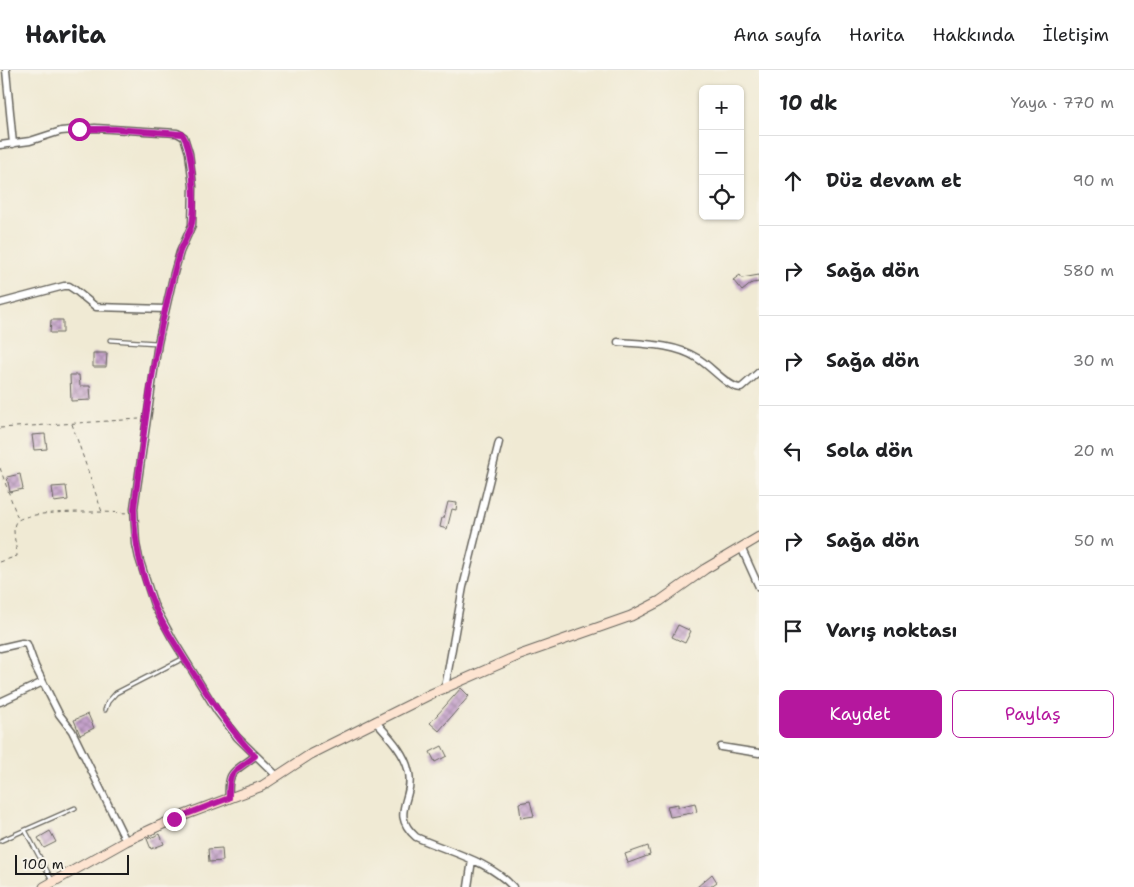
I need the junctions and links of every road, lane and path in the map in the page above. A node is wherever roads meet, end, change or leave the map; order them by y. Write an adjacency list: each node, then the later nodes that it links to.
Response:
1 (4, 72): 2 (street)
2 (13, 144): 3 (street); 5 (street)
3 (0, 145)
4 (0, 303): 5 (street)
5 (165, 309): 8 (street)
6 (110, 340): 8 (lane)
7 (618, 342): 9 (street)
8 (158, 343): 10 (street)
9 (759, 372)
10 (147, 418): 11 (path); 16 (street)
11 (72, 423): 12 (path); 15 (path)
12 (0, 428)
13 (499, 442): 25 (street)
14 (0, 468): 17 (path)
15 (102, 512): 16 (path); 17 (path)
16 (134, 513): 23 (street)
17 (18, 520): 20 (path)
18 (759, 537): 19 (street)
19 (741, 547): 21 (street); 25 (street)
20 (0, 562)
21 (759, 587)
22 (0, 648): 24 (street)
23 (184, 658): 27 (lane); 31 (street)
24 (43, 682): 26 (street); 37 (street)
25 (445, 688): 28 (street)
26 (0, 702)
27 (105, 710)
28 (375, 721): 32 (street); 38 (street)
29 (721, 747): 30 (street)
30 (759, 753)
31 (255, 756): 32 (street); 33 (street)
32 (277, 776): 33 (street)
33 (229, 798): 37 (street)
34 (75, 808): 35 (lane)
35 (25, 830): 36 (lane); 39 (lane)
36 (0, 841)
37 (126, 841): 39 (street)
38 (472, 860): 41 (street); 42 (street)
39 (53, 882): 40 (street)
40 (44, 887)
41 (468, 887)
42 (513, 887)

